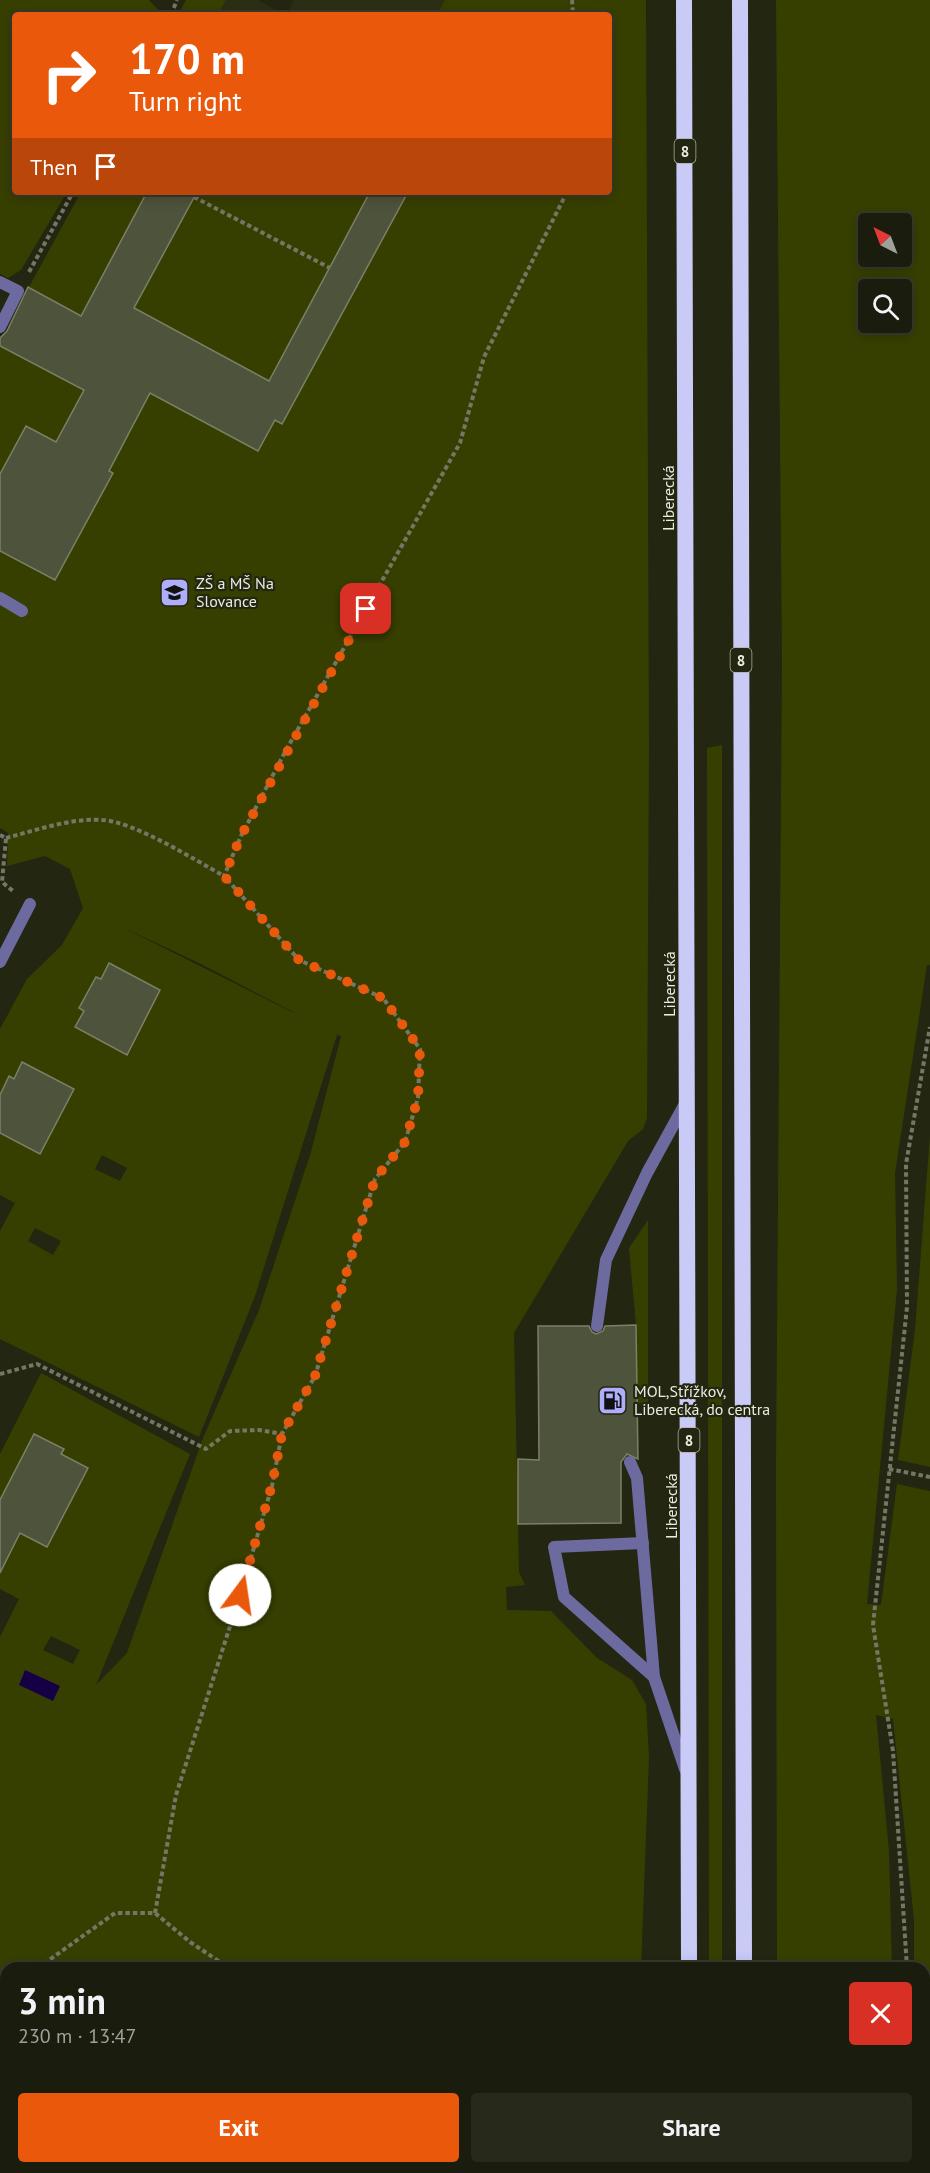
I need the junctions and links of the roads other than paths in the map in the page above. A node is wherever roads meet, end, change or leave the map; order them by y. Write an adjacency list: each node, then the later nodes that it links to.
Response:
1 (684, 0): 9 (highway, Liberecká / 8)
2 (740, 0): 16 (highway, 8)
3 (0, 282): 4 (street)
4 (0, 327)
5 (0, 598): 6 (street)
6 (22, 611)
7 (30, 903): 8 (street)
8 (0, 962)
9 (688, 1098): 10 (street); 14 (highway, Liberecká / 8)
10 (597, 1326)
11 (630, 1462): 12 (street)
12 (643, 1543): 13 (street); 13 (street)
13 (654, 1677): 14 (street)
14 (690, 1782): 15 (highway, Liberecká / 8)
15 (689, 1962)
16 (744, 1962)

